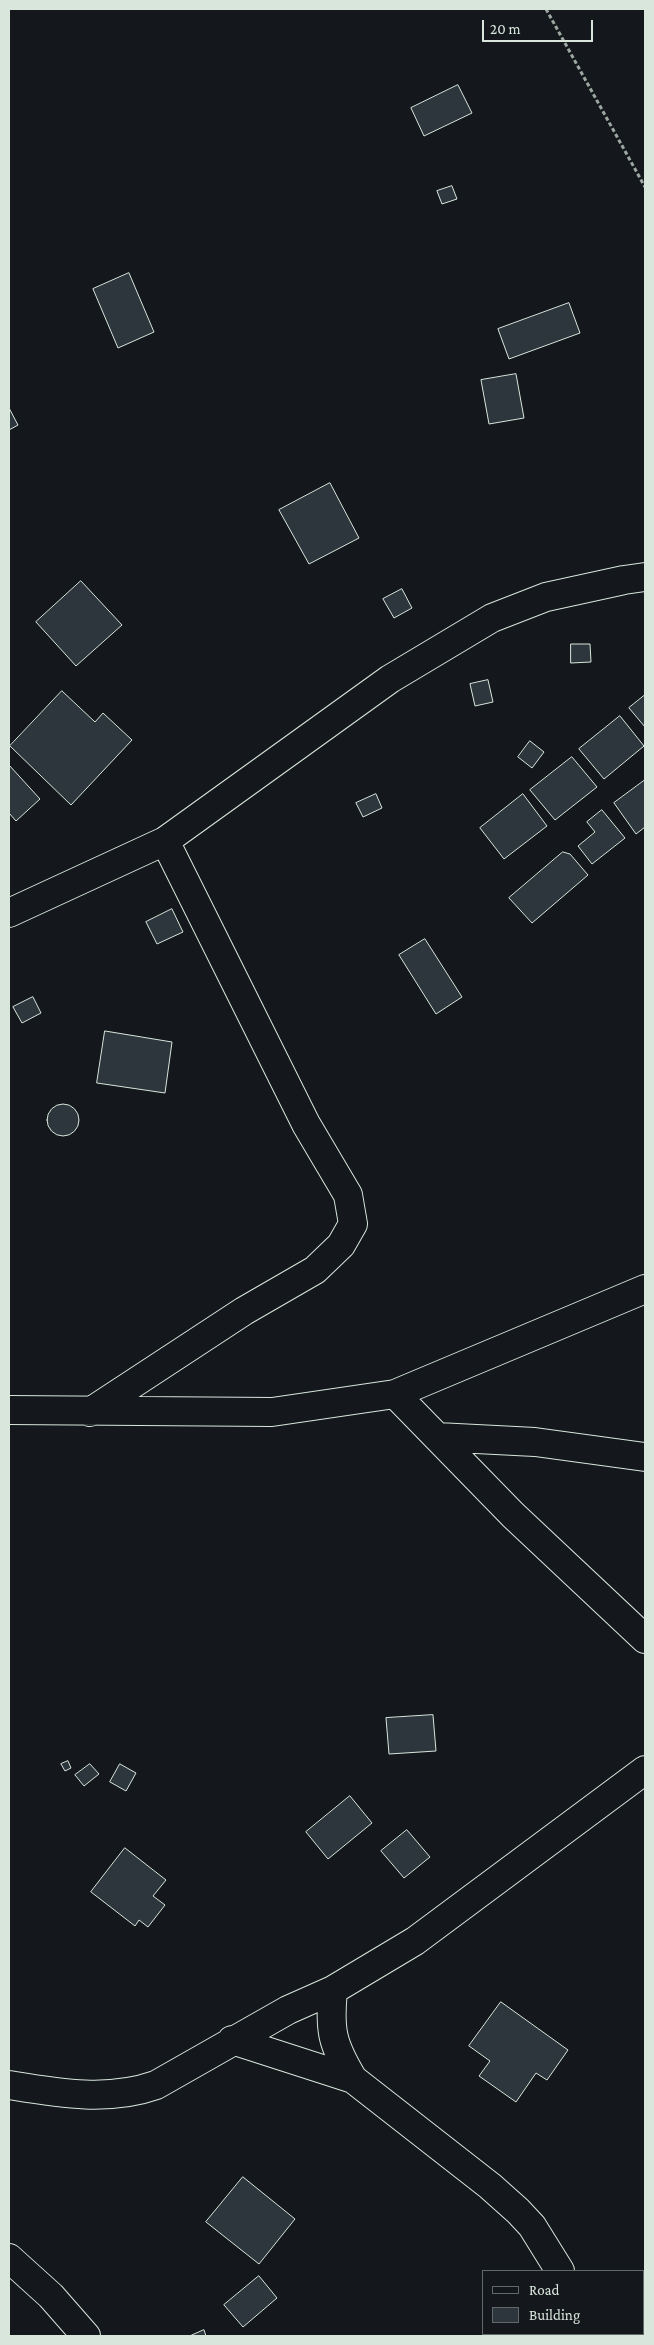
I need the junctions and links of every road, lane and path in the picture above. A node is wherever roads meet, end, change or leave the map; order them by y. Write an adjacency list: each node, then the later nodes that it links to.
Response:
1 (546, 9): 2 (path)
2 (645, 187)
3 (645, 577): 4 (street)
4 (165, 841): 5 (street); 9 (street)
5 (9, 912)
6 (645, 1289): 7 (street)
7 (395, 1394): 9 (street); 10 (street)
8 (9, 1410): 9 (street)
9 (90, 1412)
10 (437, 1437): 11 (street); 12 (street)
11 (645, 1457)
12 (645, 1639)
13 (645, 1770): 14 (street)
14 (333, 1990): 15 (street); 16 (street)
15 (232, 2040): 16 (street); 17 (street)
16 (353, 2079): 19 (street)
17 (9, 2085)
18 (9, 2258): 20 (street)
19 (559, 2270)
20 (86, 2336)

